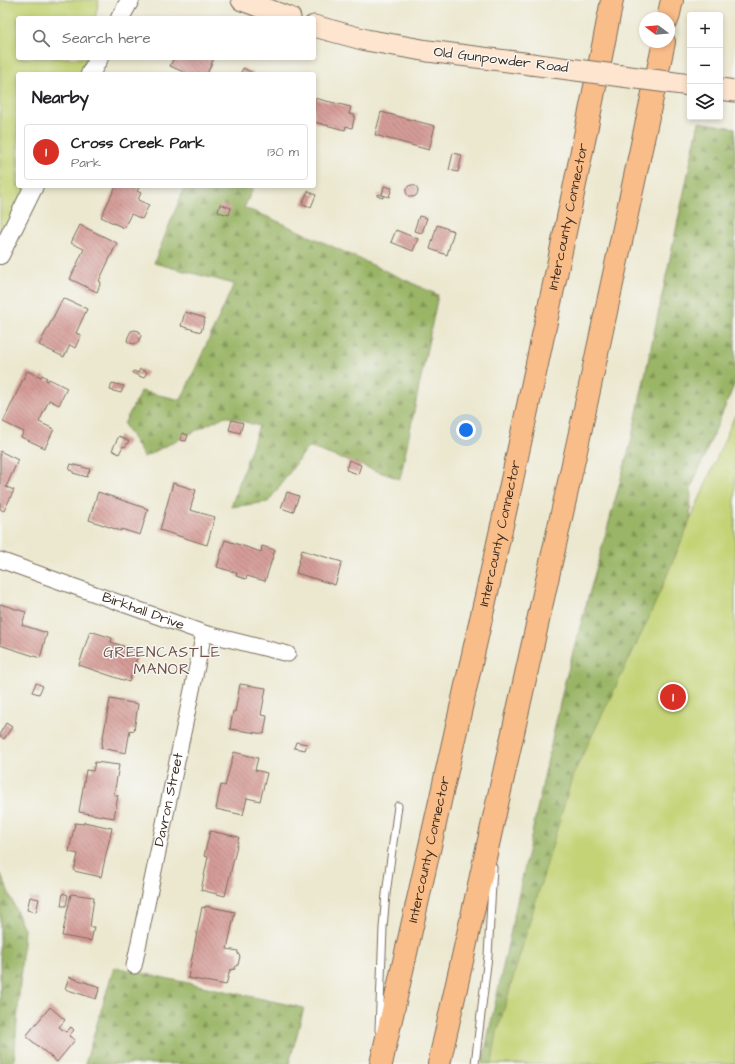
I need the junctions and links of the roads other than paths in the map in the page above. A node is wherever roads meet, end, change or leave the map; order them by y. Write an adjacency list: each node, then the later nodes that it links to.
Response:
1 (130, 0): 6 (street)
2 (242, 0): 7 (main road)
3 (612, 0): 21 (highway, Intercounty Connector)
4 (672, 0): 5 (highway)
5 (669, 12)
6 (121, 16)
7 (285, 16)
8 (316, 27): 12 (main road, Old Gunpowder Road, bridge)
9 (663, 48): 19 (highway)
10 (98, 60): 11 (street)
11 (91, 72)
12 (687, 85)
13 (33, 188): 14 (street)
14 (0, 255)
15 (0, 560): 16 (street, Birkhall Drive)
16 (204, 633): 17 (street, Birkhall Drive); 20 (street, Davron Street)
17 (288, 654)
18 (398, 806): 21 (lane)
19 (496, 811): 22 (highway); 23 (lane)
20 (134, 966)
21 (379, 1064)
22 (439, 1064)
23 (475, 1064)

